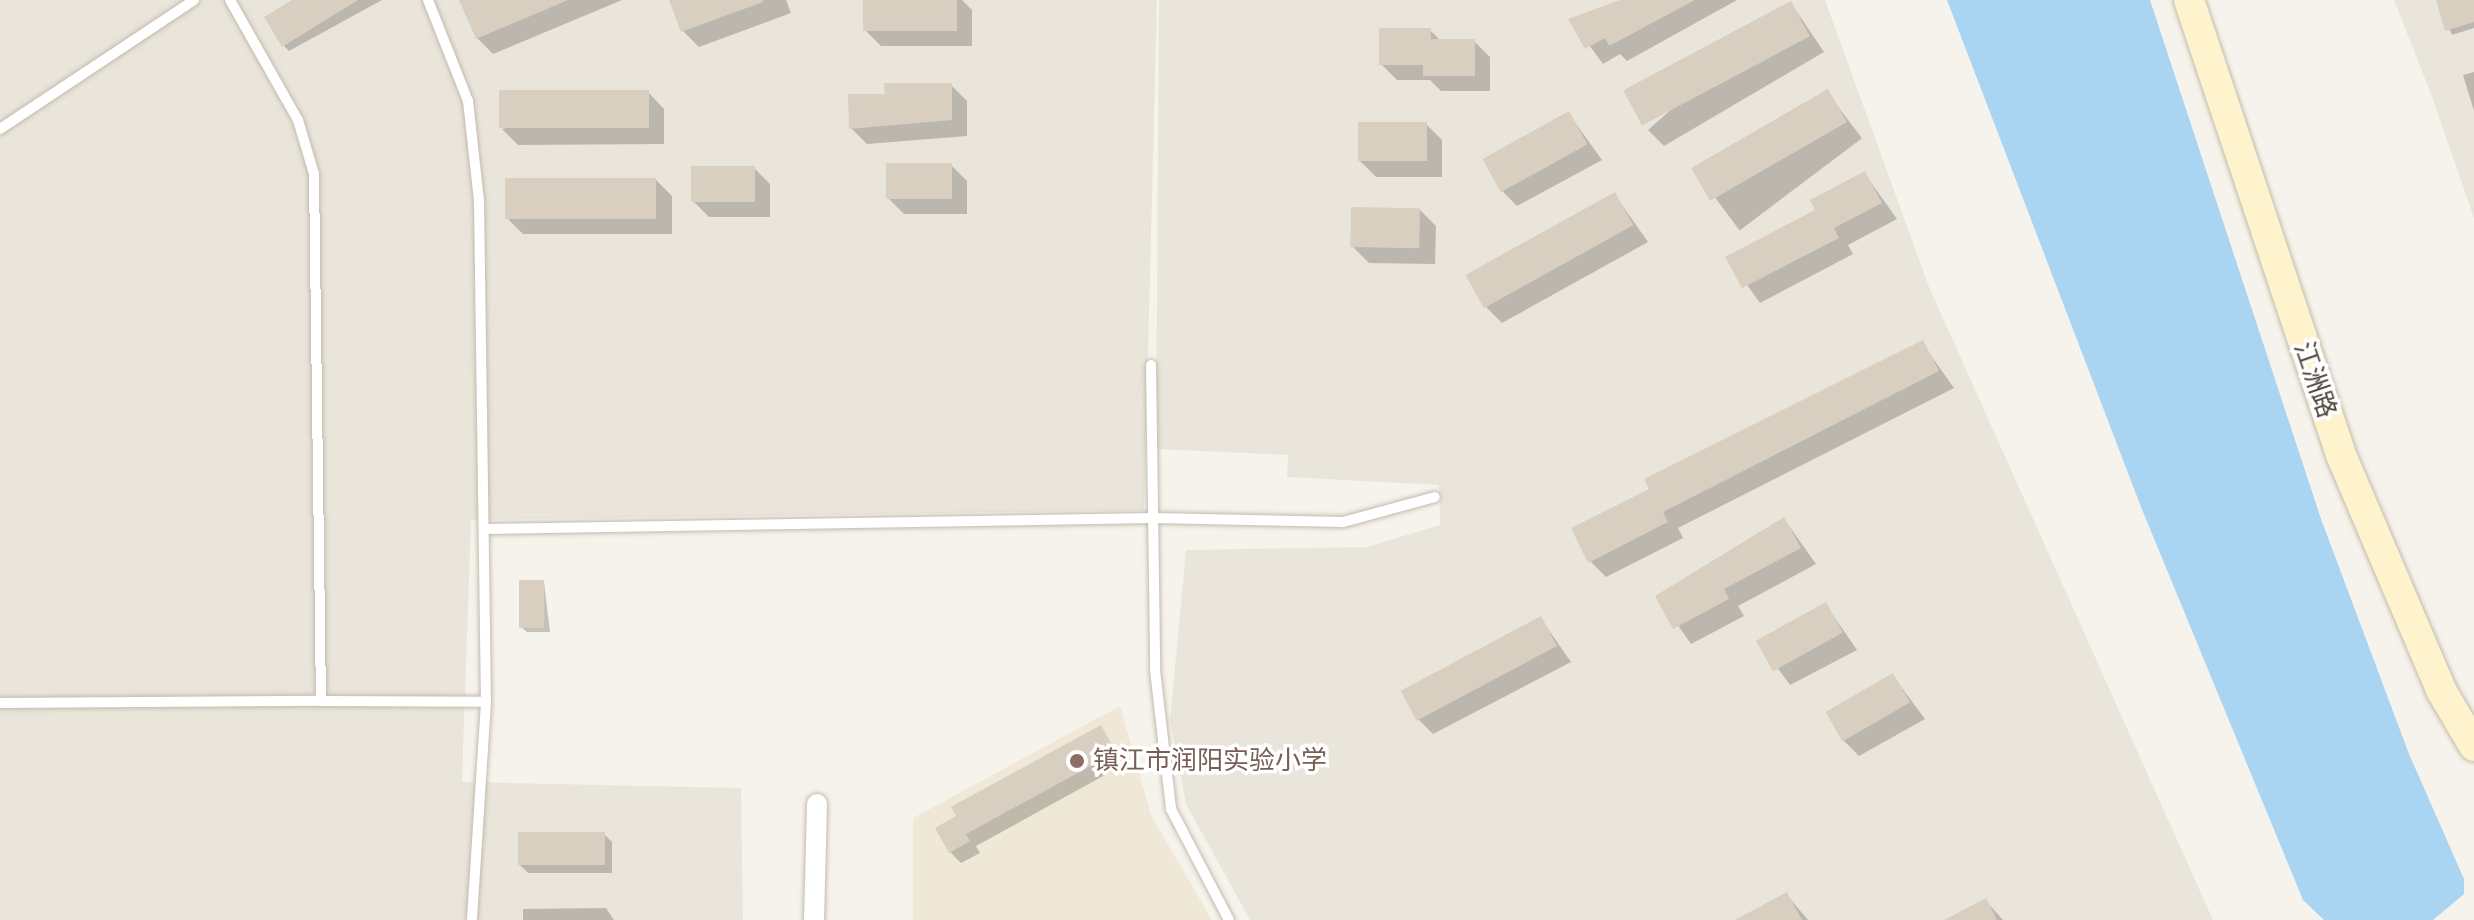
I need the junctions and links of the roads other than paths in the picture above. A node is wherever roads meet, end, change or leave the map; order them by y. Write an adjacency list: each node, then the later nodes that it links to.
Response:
1 (194, 0): 5 (lane)
2 (230, 0): 10 (lane)
3 (428, 0): 9 (lane)
4 (2189, 0): 13 (street, 江洲路)
5 (0, 129)
6 (1151, 365): 8 (lane)
7 (1435, 497): 8 (lane)
8 (1154, 518): 9 (lane); 17 (lane)
9 (486, 529): 11 (lane)
10 (321, 701): 11 (lane); 12 (lane)
11 (486, 702): 15 (lane)
12 (0, 703)
13 (2474, 746)
14 (817, 804): 16 (street)
15 (472, 920)
16 (814, 920)
17 (1229, 920)

